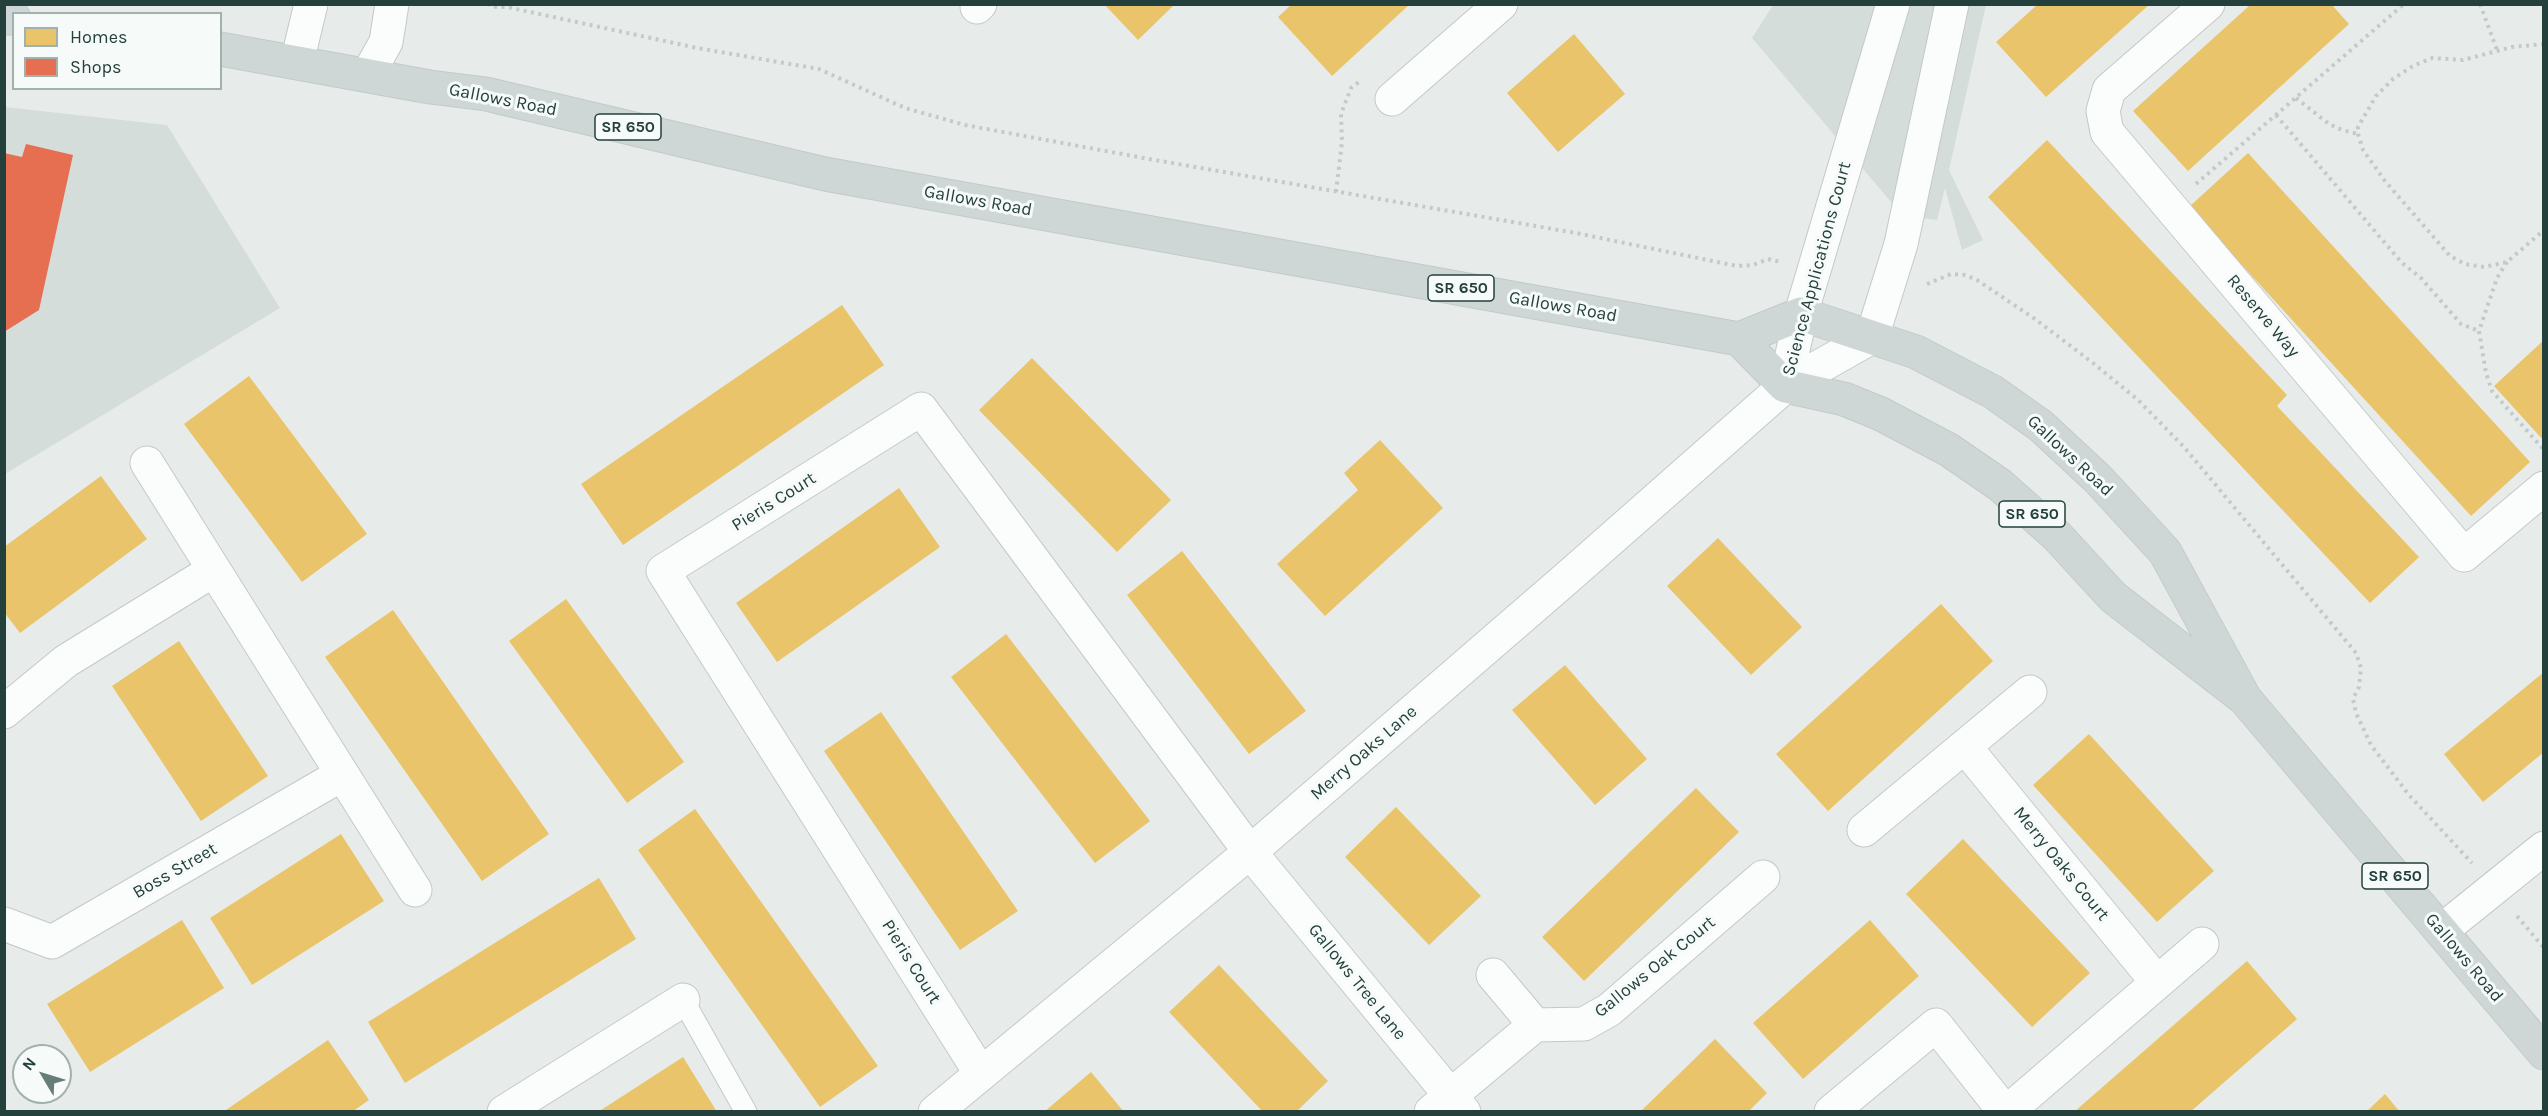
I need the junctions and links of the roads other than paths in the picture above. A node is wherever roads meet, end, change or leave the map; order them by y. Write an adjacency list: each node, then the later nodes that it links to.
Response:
1 (311, 4): 8 (street)
2 (392, 4): 9 (street)
3 (1502, 4): 10 (street)
4 (1893, 4): 11 (street, Science Applications Court)
5 (1952, 4): 12 (street)
6 (2208, 4): 16 (street, Reserve Way)
7 (222, 49): 8 (main road, Gallows Road)
8 (297, 62): 9 (main road, Gallows Road / SR 650)
9 (368, 74): 13 (main road, Gallows Road / SR 650)
10 (1392, 99)
11 (1800, 314): 12 (main road, Gallows Road / SR 650); 13 (main road); 14 (street, Science Applications Court)
12 (1872, 338): 14 (street, Science Applications Court); 19 (main road, Gallows Road / SR 650)
13 (1739, 339): 14 (main road)
14 (1785, 386): 19 (main road, Gallows Road / SR 650); 25 (street, Merry Oaks Lane)
15 (147, 463): 17 (street)
16 (2544, 488)
17 (214, 570): 20 (street); 22 (street)
18 (2030, 692): 21 (street)
19 (2245, 699): 29 (main road, Gallows Road / SR 650)
20 (4, 712)
21 (1965, 747): 23 (street); 32 (street, Merry Oaks Court)
22 (341, 775): 27 (street); 28 (street, Boss Street)
23 (1864, 830)
24 (2544, 848): 29 (street)
25 (1250, 852): 36 (street, Merry Oaks Lane); 36 (street, Pieris Court); 38 (street, Gallows Tree Lane)
26 (1763, 877): 34 (street, Gallows Oak Court)
27 (415, 890)
28 (4, 924)
29 (2441, 931): 35 (main road, Gallows Road / SR 650)
30 (2202, 944): 32 (street)
31 (1493, 975): 34 (street)
32 (2157, 982): 42 (street)
33 (683, 1000): 39 (street); 40 (lane)
34 (1535, 1025): 38 (street)
35 (2544, 1053)
36 (981, 1074): 37 (street, Merry Oaks Lane)
37 (955, 1106)
38 (1448, 1106)
39 (504, 1112)
40 (746, 1112)
41 (1831, 1112): 42 (street)
42 (2006, 1112)

